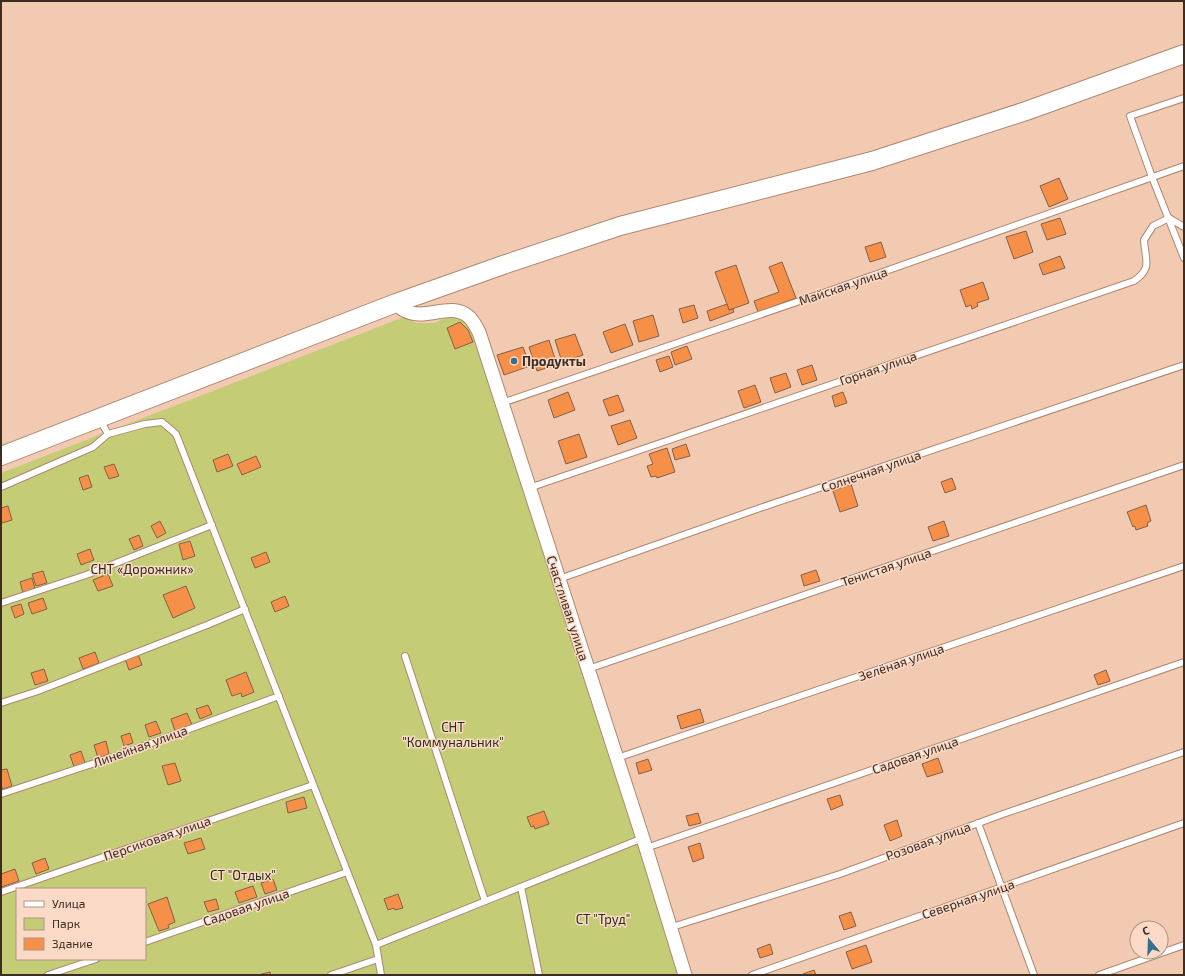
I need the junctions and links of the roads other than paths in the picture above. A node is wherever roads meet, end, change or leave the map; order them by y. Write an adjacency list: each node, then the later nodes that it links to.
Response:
1 (1184, 54): 8 (main road)
2 (1184, 98): 4 (lane)
3 (1184, 166): 4 (lane, Майская улица)
4 (1152, 177): 5 (lane); 10 (lane, Майская улица)
5 (1169, 218): 6 (lane); 7 (lane); 16 (lane, Горная улица)
6 (1184, 227)
7 (1184, 258)
8 (396, 304): 10 (street, Счастливая улица); 11 (main road)
9 (1184, 365): 19 (lane, Солнечная улица)
10 (502, 403): 16 (street, Счастливая улица)
11 (99, 417): 12 (lane); 13 (main road)
12 (108, 434): 15 (lane); 17 (lane)
13 (1, 456)
14 (1184, 465): 24 (lane, Тенистая улица)
15 (1, 487)
16 (529, 488): 19 (street, Счастливая улица)
17 (212, 526): 20 (lane); 21 (lane)
18 (1184, 566): 28 (lane, Зелёная улица)
19 (559, 579): 24 (street, Счастливая улица)
20 (1, 603)
21 (245, 609): 25 (lane); 26 (lane)
22 (405, 656): 38 (lane)
23 (1184, 662): 33 (lane, Садовая улица)
24 (588, 670): 28 (street, Счастливая улица)
25 (279, 696): 29 (lane); 30 (lane, Линейная улица)
26 (1, 703)
27 (1184, 752): 32 (lane, Розовая улица)
28 (617, 758): 33 (street, Счастливая улица)
29 (313, 785): 34 (lane); 37 (lane, Персиковая улица)
30 (1, 794)
31 (1184, 822): 36 (lane, Северная улица)
32 (978, 823): 36 (lane); 39 (lane, Розовая улица)
33 (644, 843): 35 (lane, Садовая улица); 39 (street, Счастливая улица)
34 (347, 872): 40 (lane, Садовая улица); 41 (lane)
35 (521, 887): 38 (lane, Садовая улица); 48 (lane)
36 (1002, 887): 50 (lane, Северная улица); 51 (lane)
37 (1, 892)
38 (485, 901): 41 (lane, Садовая улица)
39 (672, 927): 49 (street, Счастливая улица)
40 (146, 942)
41 (376, 945): 43 (lane)
42 (1184, 945): 52 (lane)
43 (378, 959): 46 (lane); 47 (lane)
44 (93, 960): 45 (lane)
45 (48, 975)
46 (330, 975)
47 (381, 975)
48 (539, 975)
49 (685, 975)
50 (752, 975)
51 (1034, 975)
52 (1099, 975)

